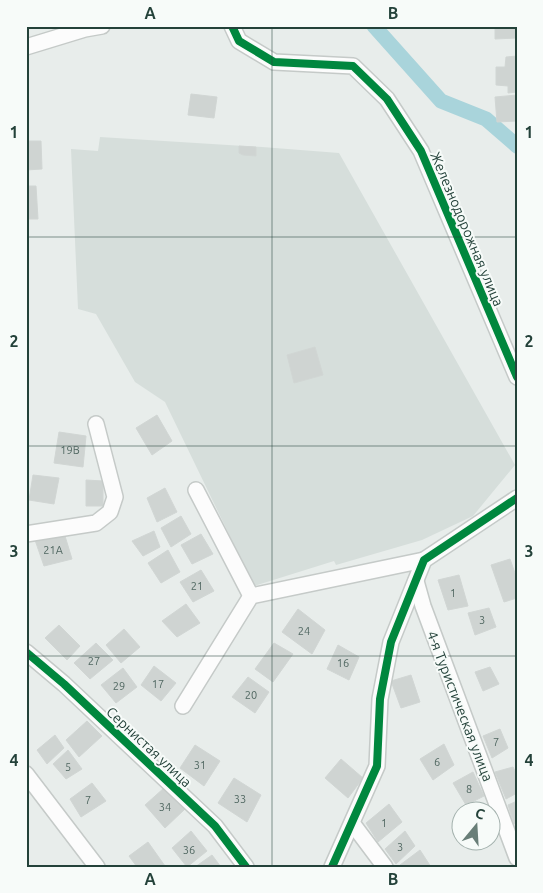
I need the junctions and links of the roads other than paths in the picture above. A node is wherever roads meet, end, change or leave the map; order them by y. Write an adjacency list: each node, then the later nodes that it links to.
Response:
1 (102, 26): 3 (street)
2 (232, 26): 5 (street, Железнодорожная улица)
3 (85, 28): 4 (street)
4 (26, 46)
5 (517, 377)
6 (96, 424): 9 (street)
7 (196, 490): 12 (street)
8 (517, 498): 10 (street)
9 (26, 534)
10 (424, 560): 11 (street); 12 (street)
11 (416, 581): 16 (street); 17 (street, 4-я Туристическая улица)
12 (251, 596): 14 (street)
13 (26, 652): 19 (street, Сернистая улица)
14 (183, 706)
15 (26, 774): 18 (street)
16 (352, 823): 20 (street); 21 (street)
17 (517, 858)
18 (97, 867)
19 (246, 867)
20 (332, 867)
21 (385, 867)

